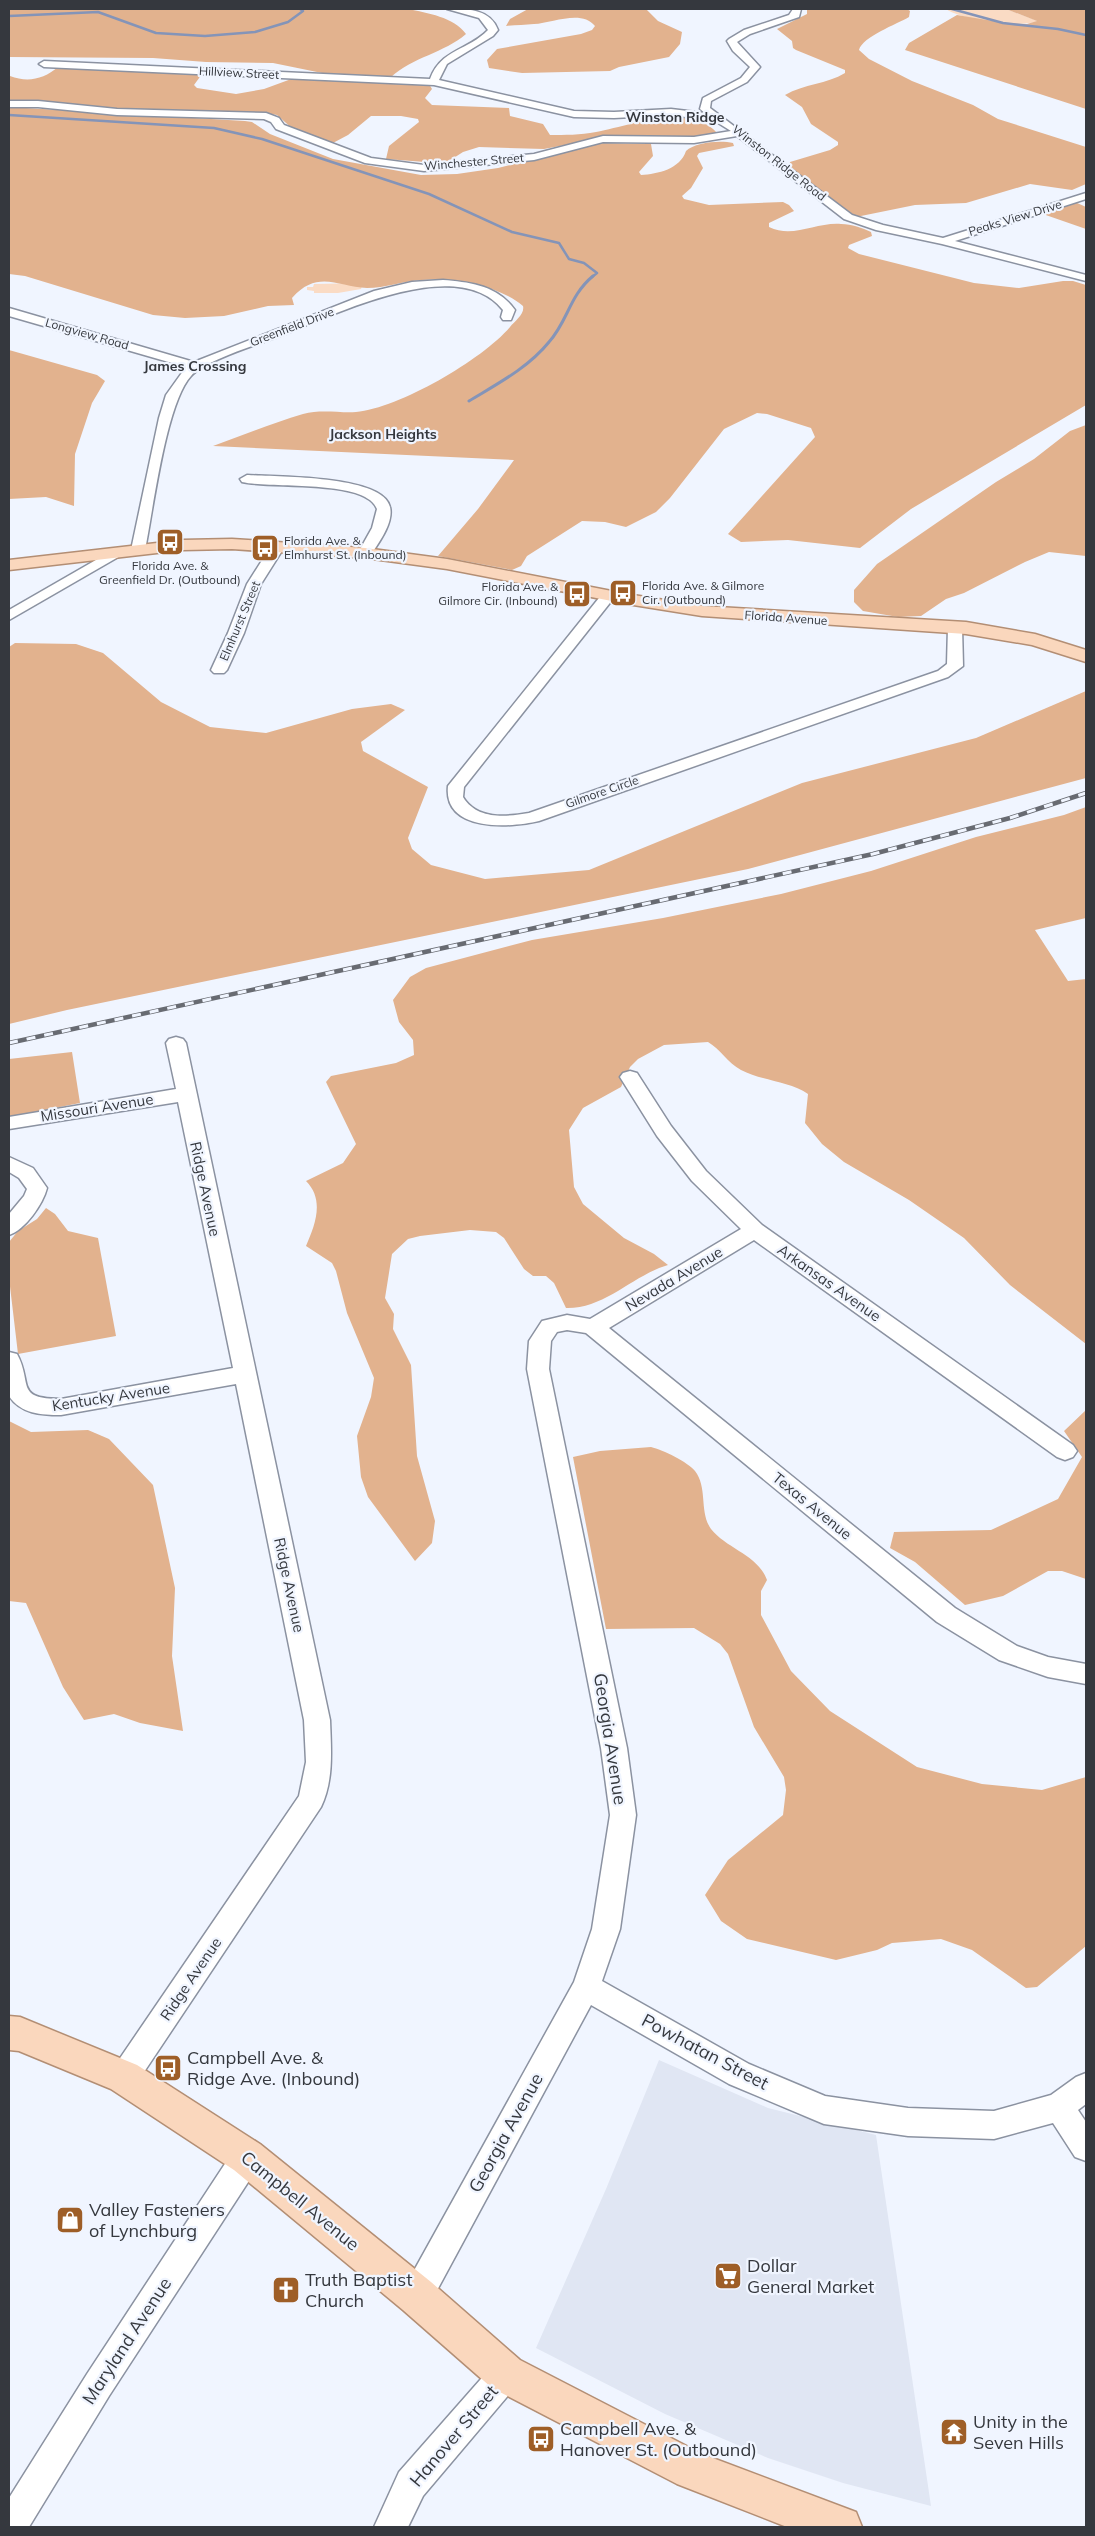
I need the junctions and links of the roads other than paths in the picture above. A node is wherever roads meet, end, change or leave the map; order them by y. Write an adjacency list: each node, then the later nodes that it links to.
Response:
1 (451, 9): 4 (street)
2 (797, 9): 6 (street)
3 (44, 64): 4 (street, Hillview Street)
4 (434, 82): 6 (street, Winston Ridge Road)
5 (9, 104): 7 (street, Winchester Street)
6 (717, 118): 7 (street, Winston Ridge Road)
7 (740, 133): 9 (street, Winston Ridge Road)
8 (1086, 196): 9 (street, Peaks View Drive)
9 (943, 241): 10 (street, Winston Ridge Road)
10 (1086, 278)
11 (9, 312): 13 (street, Longview Road)
12 (507, 318): 13 (street, Greenfield Drive)
13 (195, 366): 16 (street, Greenfield Drive)
14 (247, 479): 18 (street)
15 (278, 546): 16 (main road, Florida Avenue); 18 (main road, Florida Avenue); 24 (street, Elmhurst Street)
16 (138, 550): 17 (main road, Florida Avenue)
17 (115, 553): 19 (main road, Florida Avenue); 21 (street)
18 (365, 553): 20 (main road, Florida Avenue)
19 (9, 565)
20 (608, 596): 22 (main road, Florida Avenue); 22 (street, Gilmore Circle)
21 (9, 616)
22 (955, 627): 23 (main road, Florida Avenue)
23 (1084, 653)
24 (219, 670)
25 (176, 1043): 27 (street, Ridge Avenue)
26 (630, 1077): 31 (street, Arkansas Avenue)
27 (186, 1094): 28 (street, Missouri Avenue); 35 (street, Ridge Avenue)
28 (9, 1123)
29 (9, 1164): 30 (street)
30 (9, 1228)
31 (755, 1230): 33 (street, Nevada Avenue); 36 (street, Arkansas Avenue)
32 (551, 1325): 33 (street, Texas Avenue); 38 (street, Georgia Avenue)
33 (593, 1328): 37 (street, Texas Avenue)
34 (9, 1360): 35 (street, Kentucky Avenue)
35 (244, 1374): 40 (street, Ridge Avenue)
36 (1065, 1451)
37 (1086, 1674)
38 (586, 1987): 42 (street, Powhatan Street); 45 (street, Georgia Avenue)
39 (9, 2033): 40 (main road, Campbell Avenue)
40 (124, 2077): 44 (main road, Campbell Avenue)
41 (1086, 2087): 42 (street, Powhatan Street)
42 (1060, 2107): 43 (street)
43 (1086, 2147)
44 (247, 2157): 45 (main road, Campbell Avenue); 47 (street, Maryland Avenue)
45 (417, 2296): 46 (main road, Campbell Avenue)
46 (506, 2374): 48 (street, Hanover Street); 49 (main road, Campbell Avenue)
47 (10, 2527)
48 (391, 2527)
49 (841, 2527)

